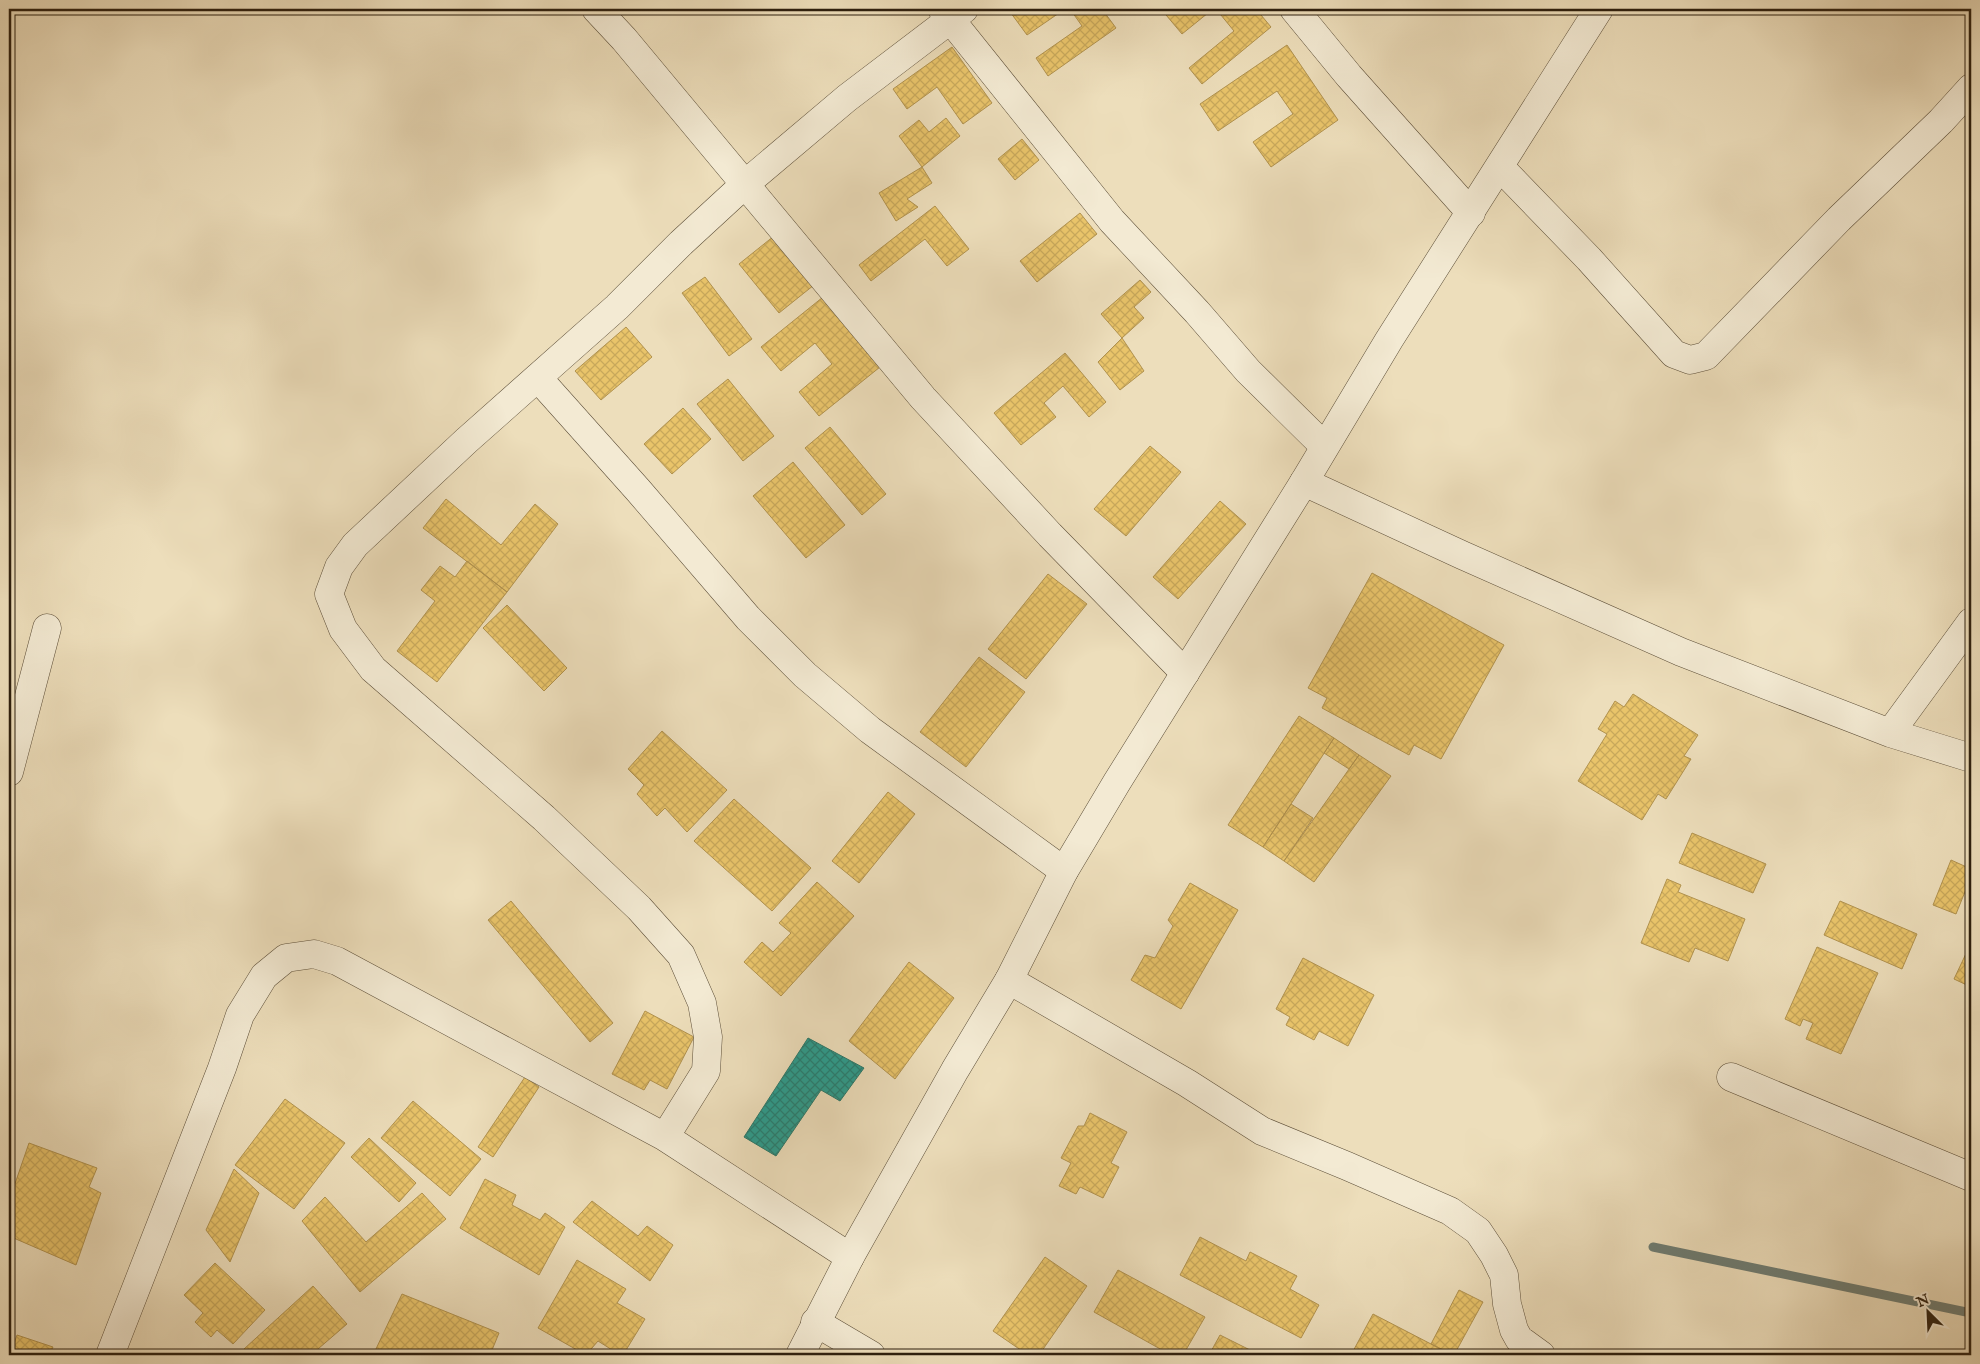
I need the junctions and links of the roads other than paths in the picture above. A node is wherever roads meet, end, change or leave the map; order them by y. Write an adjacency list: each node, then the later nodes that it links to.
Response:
1 (596, 9): 7 (street)
2 (1294, 9): 8 (street)
3 (1599, 9): 6 (street)
4 (952, 12): 7 (street); 10 (street)
5 (1971, 88): 6 (street)
6 (1500, 167): 8 (street)
7 (744, 185): 9 (street); 14 (street)
8 (1470, 213): 10 (street)
9 (538, 378): 18 (street); 21 (street)
10 (1324, 446): 11 (street)
11 (1304, 482): 14 (street); 15 (street)
12 (1971, 622): 15 (street)
13 (47, 628): 17 (street)
14 (1185, 673): 18 (street)
15 (1890, 733): 16 (street)
16 (1971, 758)
17 (9, 772)
18 (1064, 871): 19 (street)
19 (1008, 980): 23 (street); 28 (street)
20 (1731, 1077): 22 (street)
21 (665, 1137): 23 (street); 25 (street)
22 (1971, 1177)
23 (850, 1257): 24 (street)
24 (816, 1322): 26 (street); 27 (street)
25 (110, 1355)
26 (800, 1355)
27 (871, 1355)
28 (1541, 1355)

